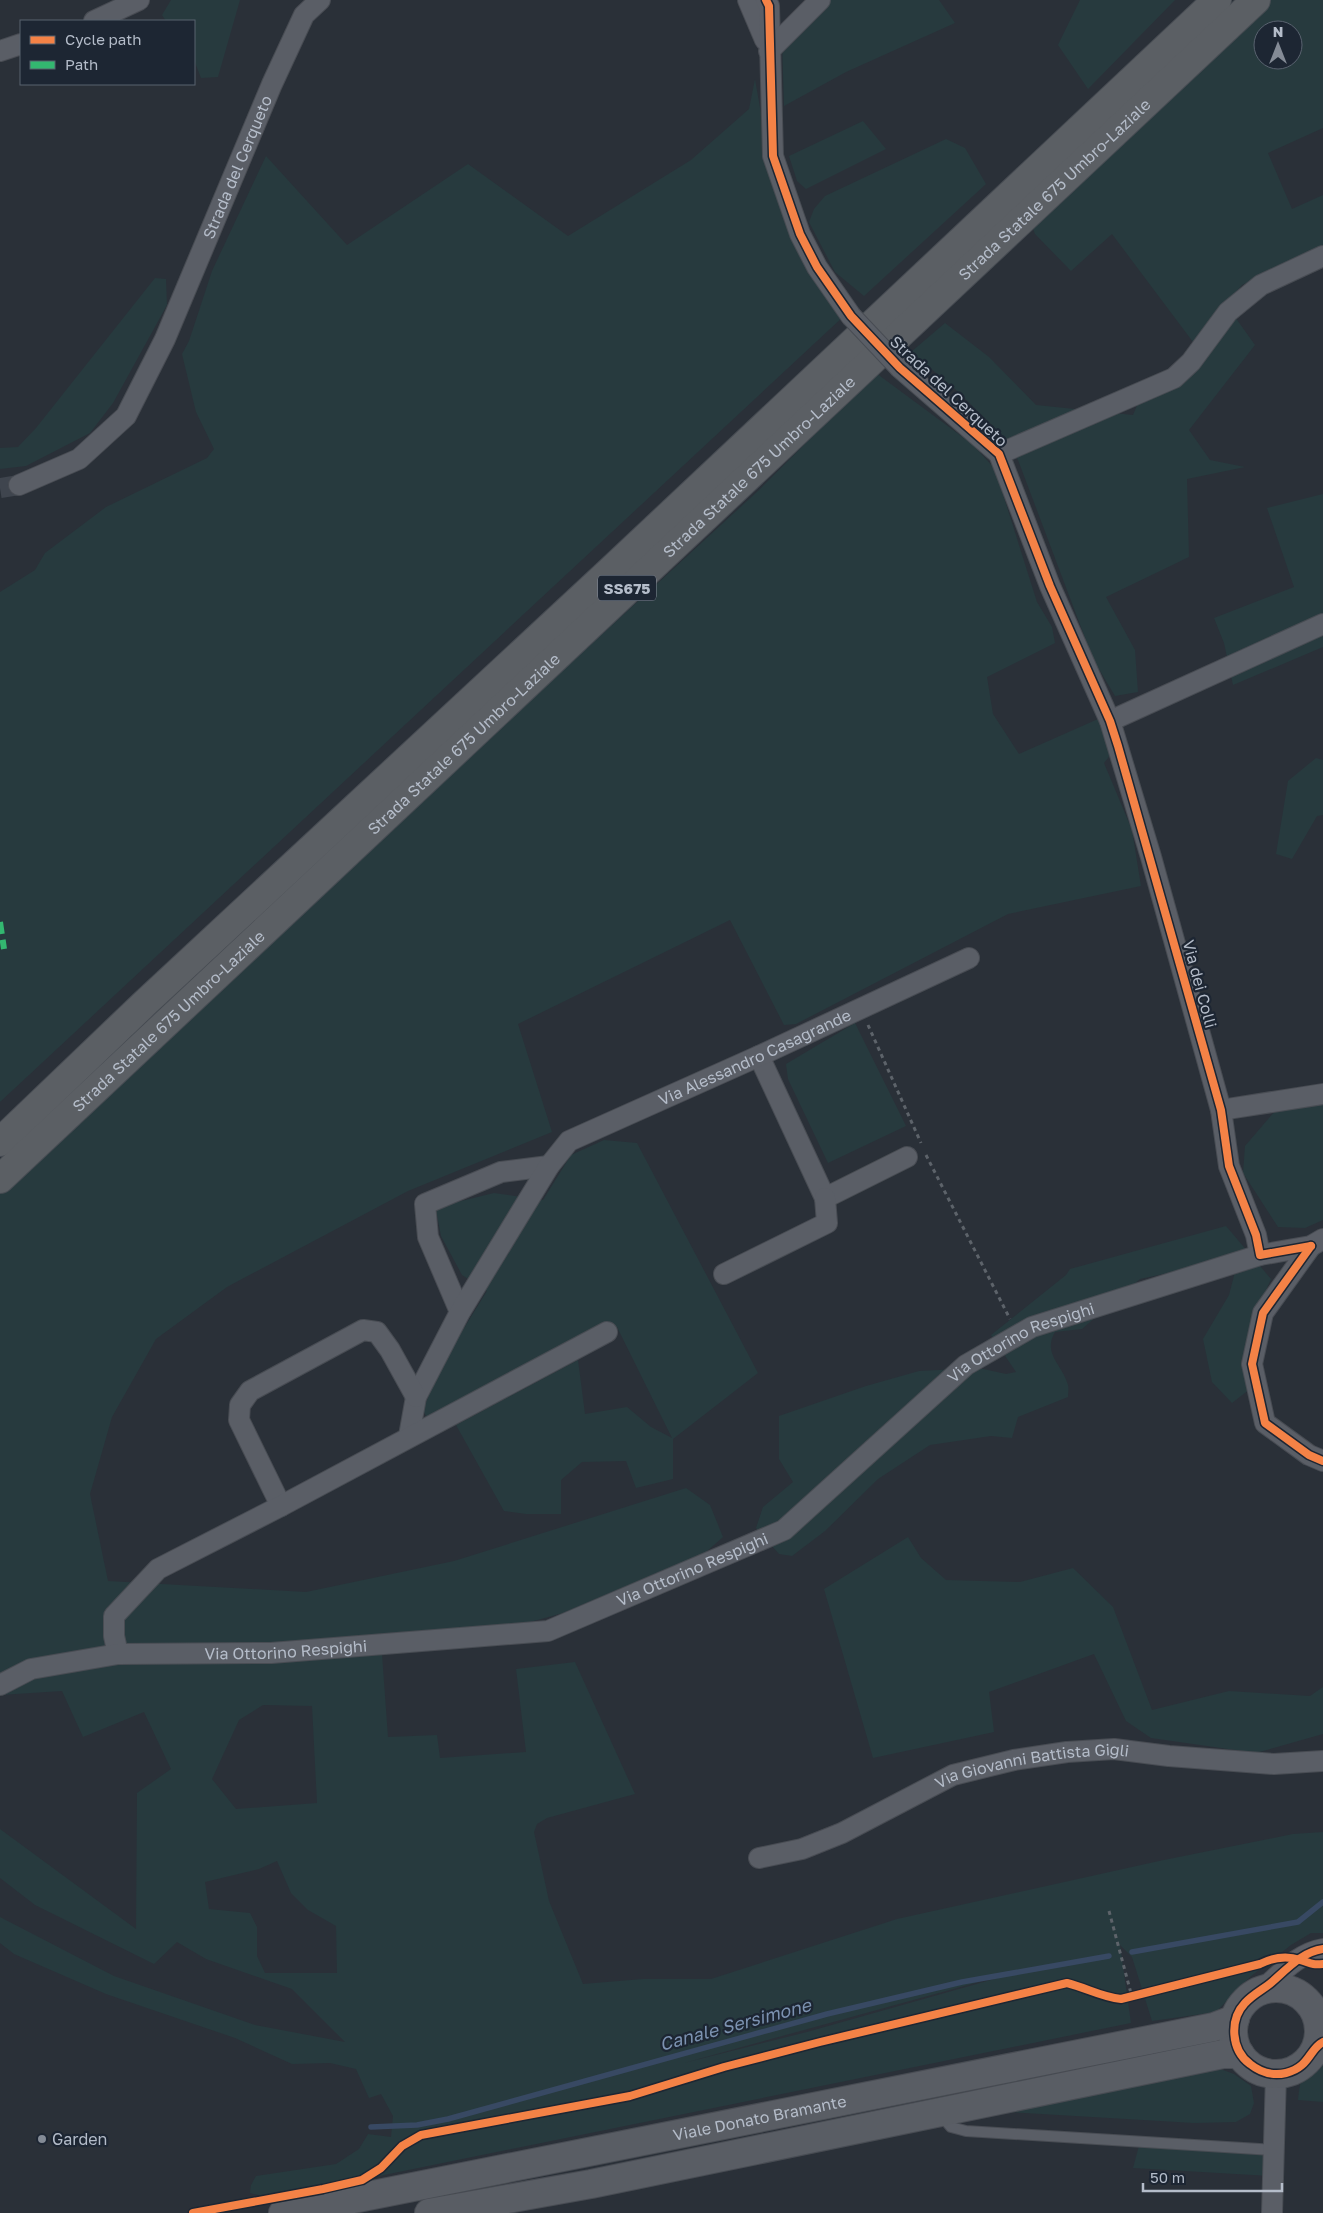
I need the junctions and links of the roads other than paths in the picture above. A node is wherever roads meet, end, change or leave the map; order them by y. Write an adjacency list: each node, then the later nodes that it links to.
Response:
1 (139, 0): 9 (street)
2 (320, 0): 8 (street, Strada del Cerqueto)
3 (748, 0): 12 (street, Strada del Cerqueto)
4 (766, 0): 12 (street, Strada del Cerqueto)
5 (820, 0): 12 (street)
6 (1217, 0): 22 (highway, Strada Statale 675 Umbro-Laziale / SS675)
7 (1256, 0): 25 (highway, Strada Statale 675 Umbro-Laziale / SS675)
8 (303, 8): 15 (street, Strada del Cerqueto)
9 (96, 20)
10 (20, 44): 11 (street)
11 (0, 51)
12 (769, 51): 14 (street, Strada del Cerqueto, bridge)
13 (1323, 256): 14 (street)
14 (999, 454): 17 (street, Strada del Cerqueto)
15 (19, 485)
16 (1323, 624): 17 (street)
17 (1110, 721): 21 (street, Via dei Colli)
18 (969, 958): 19 (street, Via Alessandro Casagrande)
19 (759, 1056): 24 (street, Via Alessandro Casagrande); 26 (street)
20 (1323, 1094): 21 (street)
21 (1221, 1110): 28 (street, Via dei Colli)
22 (0, 1142)
23 (908, 1157): 26 (street)
24 (548, 1166): 30 (street, Via Alessandro Casagrande); 30 (street)
25 (0, 1179)
26 (825, 1198): 29 (street)
27 (1317, 1242): 28 (street, Via Ottorino Respighi); 34 (street)
28 (1260, 1255): 36 (street, Via Ottorino Respighi)
29 (724, 1274)
30 (460, 1312): 32 (street, Via Alessandro Casagrande)
31 (607, 1332): 33 (street)
32 (416, 1397): 33 (street, Via Alessandro Casagrande); 35 (street)
33 (409, 1436): 35 (street)
34 (1323, 1461)
35 (281, 1506): 36 (street)
36 (118, 1654): 37 (street, Via Ottorino Respighi)
37 (0, 1685)
38 (1323, 1761): 39 (street, Via Giovanni Battista Gigli)
39 (759, 1858)
40 (1323, 1949): 41 (street)
41 (1258, 1992): 42 (main road); 43 (main road)
42 (1315, 2002): 44 (main road)
43 (1235, 2019): 45 (main road); 49 (main road, Viale Donato Bramante)
44 (1320, 2044): 46 (main road)
45 (1240, 2054): 46 (main road); 47 (main road, Viale Donato Bramante)
46 (1276, 2074): 48 (street)
47 (940, 2113): 48 (lane); 50 (main road, Viale Donato Bramante)
48 (1274, 2150): 51 (street)
49 (282, 2213)
50 (428, 2213)
51 (1272, 2213)

